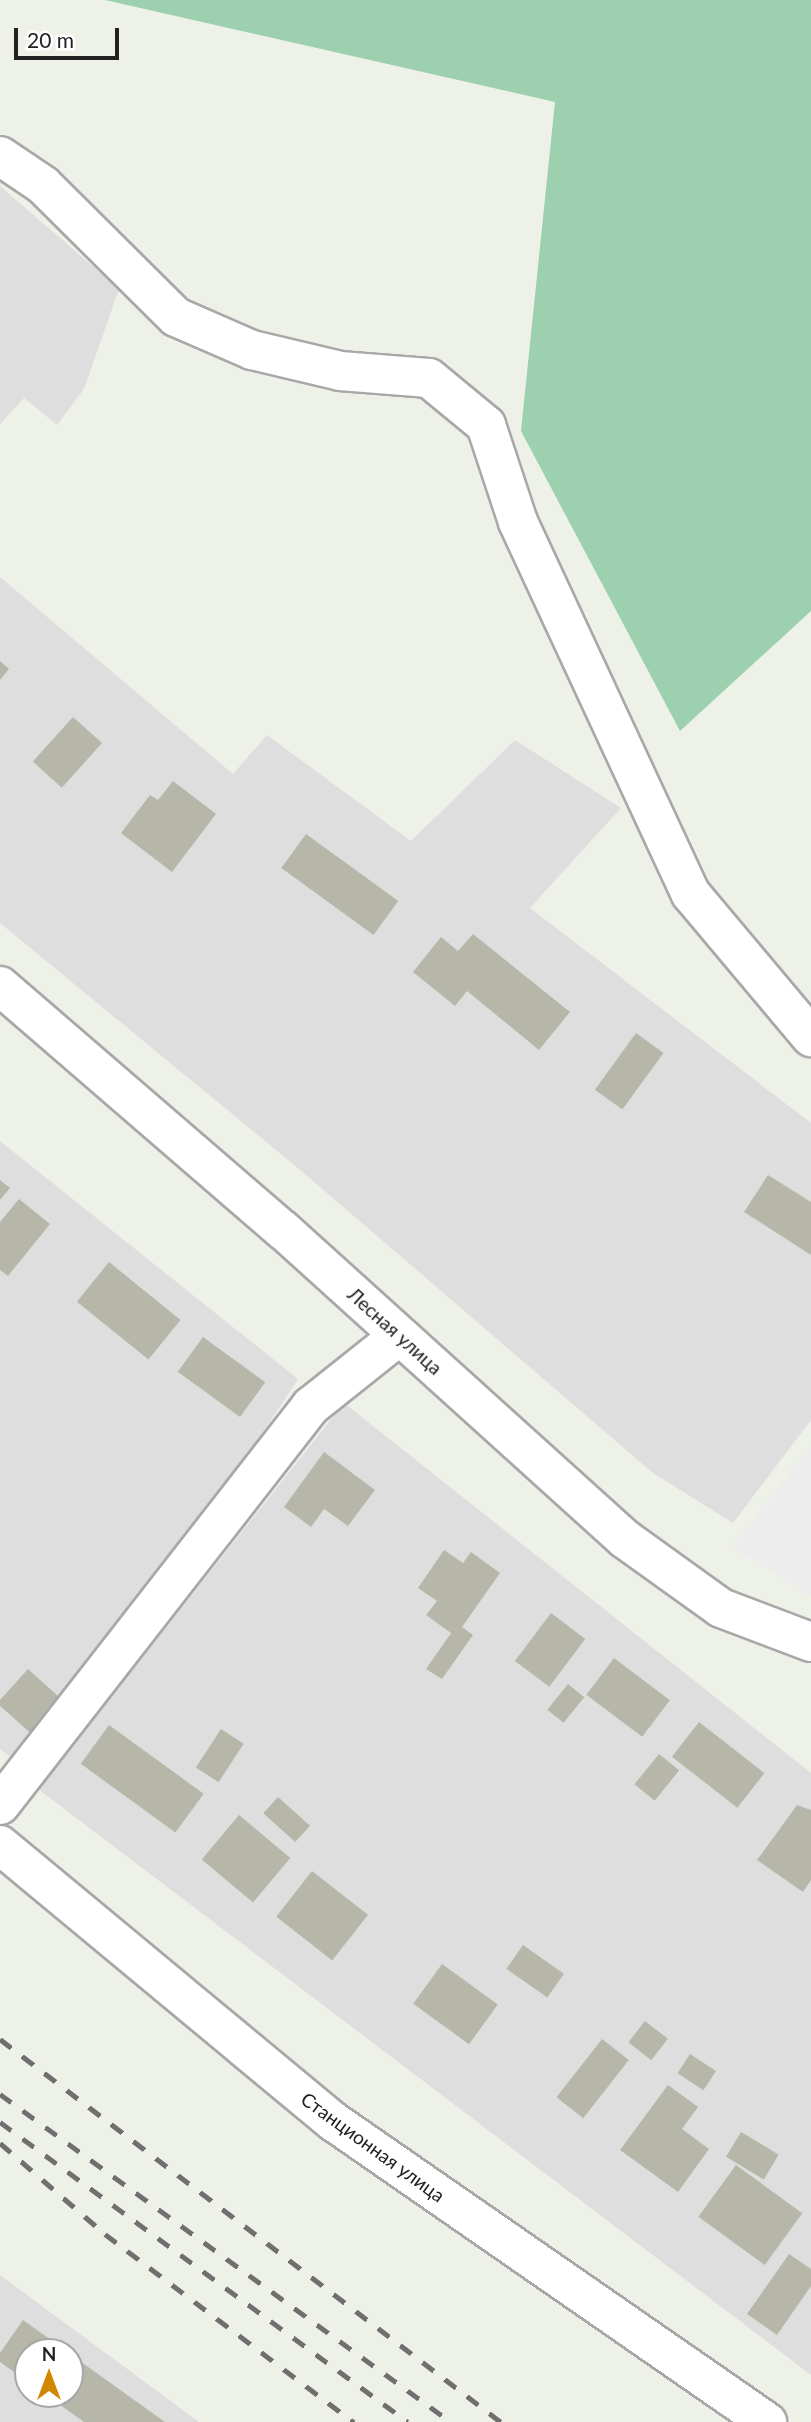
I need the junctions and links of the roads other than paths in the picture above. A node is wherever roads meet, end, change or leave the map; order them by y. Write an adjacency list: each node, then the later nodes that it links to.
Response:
1 (0, 156): 3 (street)
2 (0, 986): 4 (street, Лесная улица)
3 (811, 1037)
4 (399, 1336): 5 (street, Лесная улица); 6 (street)
5 (811, 1642)
6 (0, 1805)
7 (0, 1844): 8 (street, Станционная улица)
8 (767, 2422)

